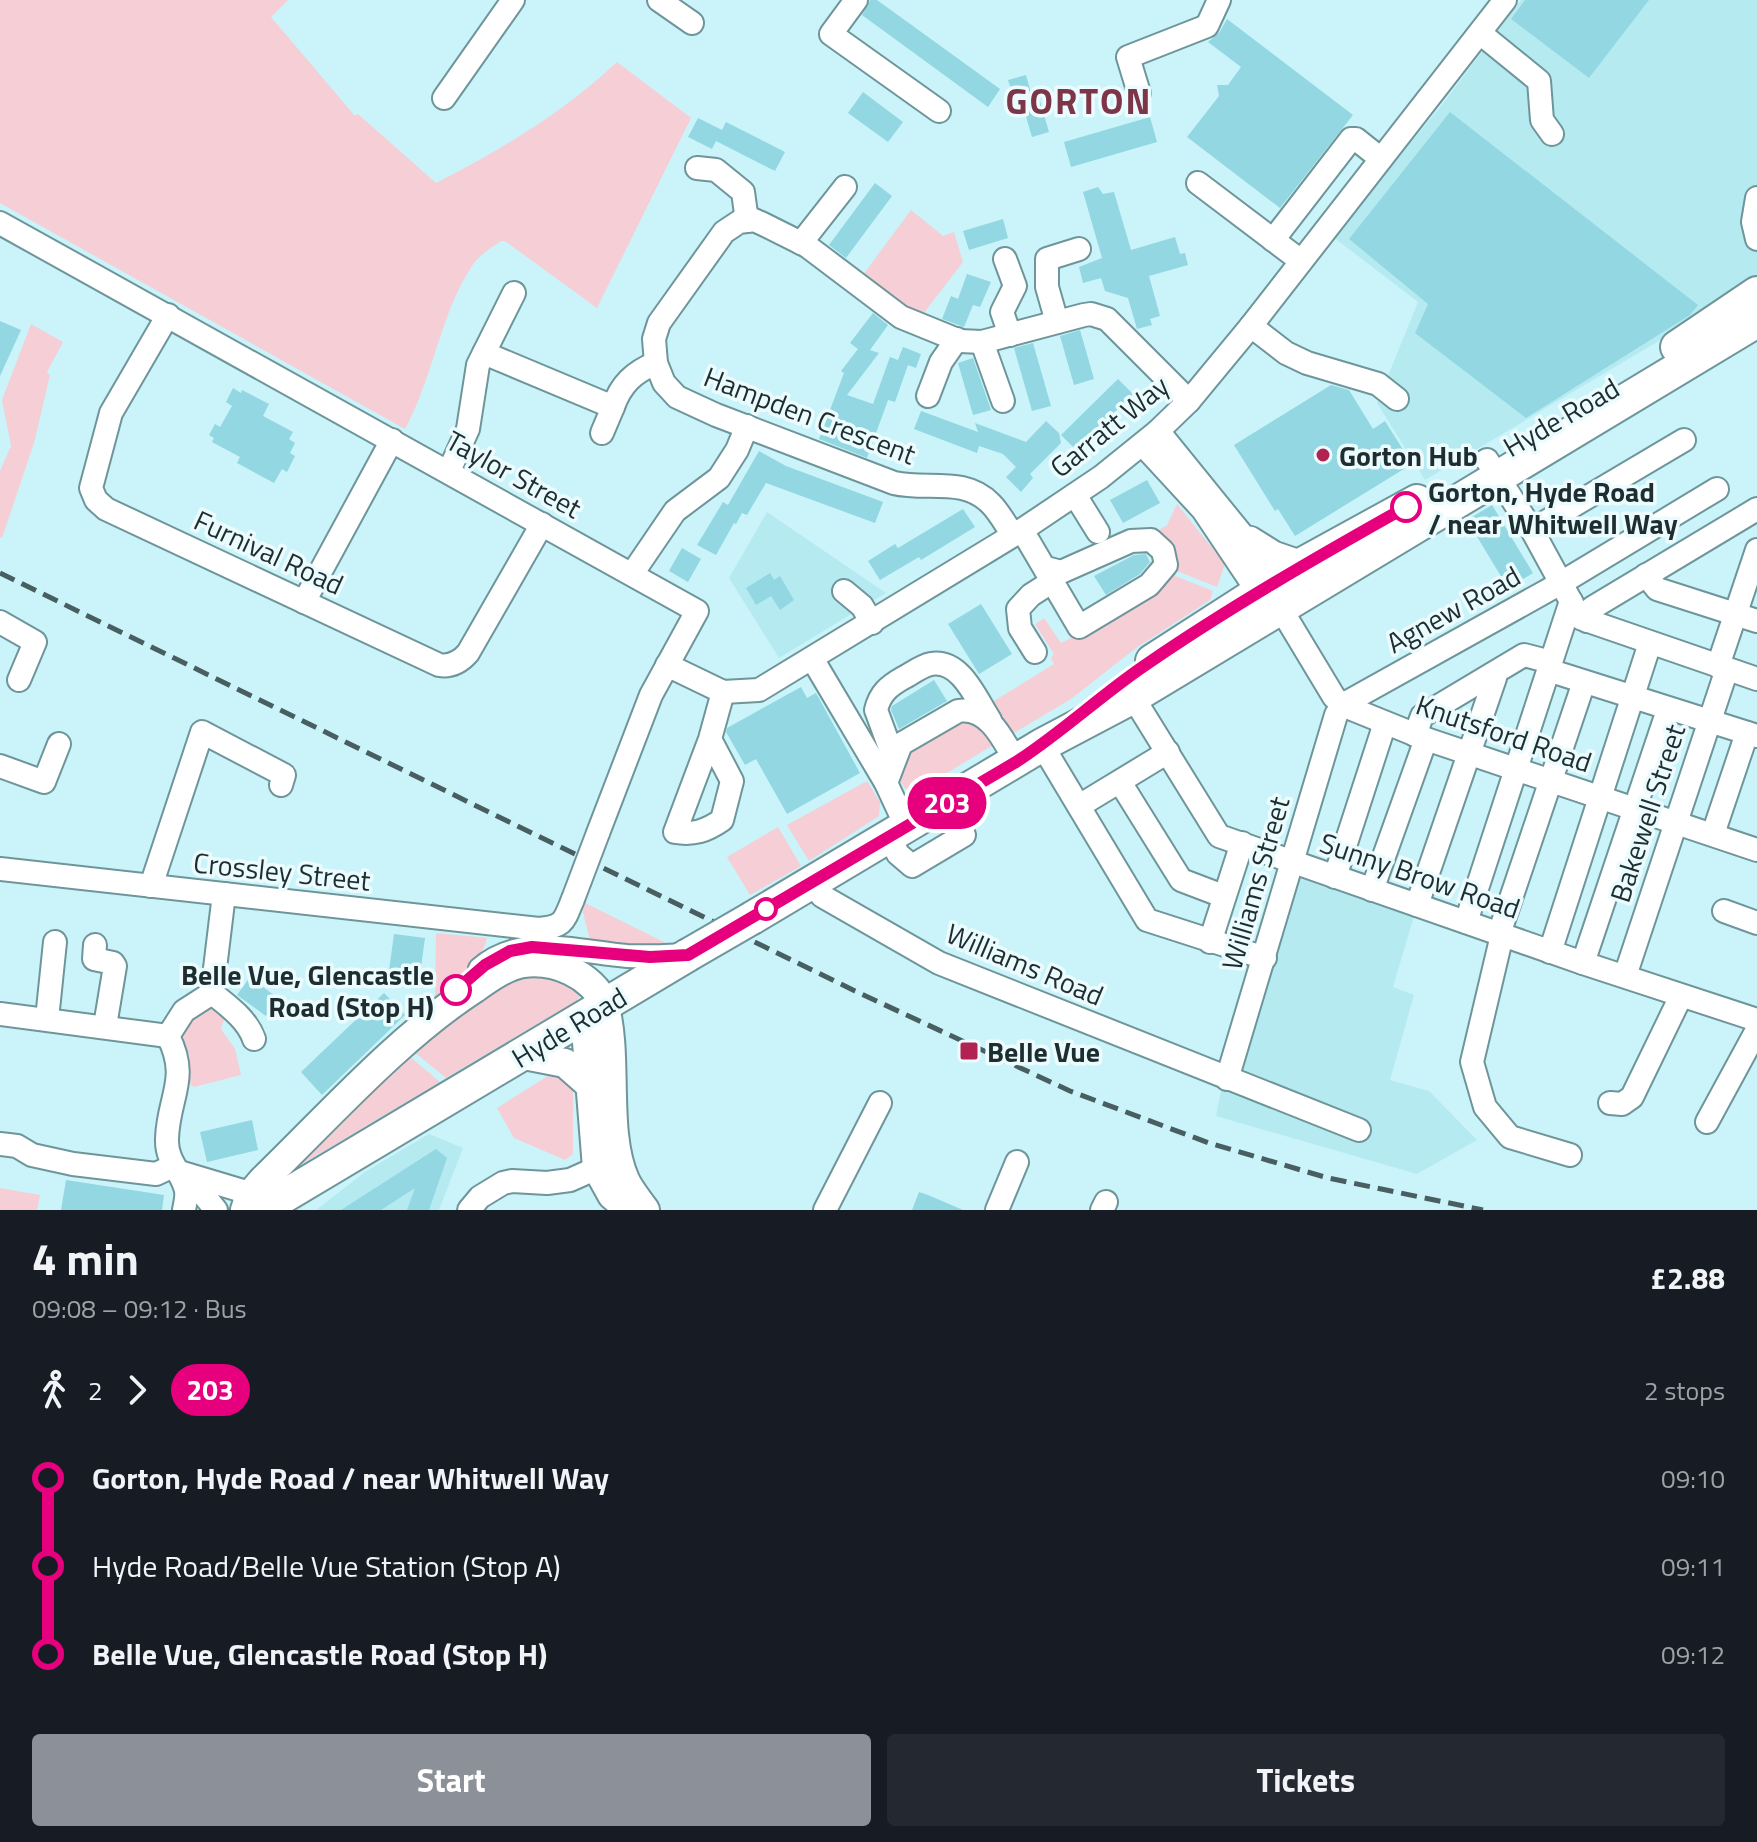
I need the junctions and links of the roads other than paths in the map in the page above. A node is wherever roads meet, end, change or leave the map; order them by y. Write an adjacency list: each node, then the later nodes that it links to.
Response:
1 (513, 0): 9 (street)
2 (659, 0): 6 (street)
3 (856, 0): 10 (street)
4 (1219, 0): 8 (street)
5 (1505, 0): 7 (street, Garratt Way)
6 (692, 23)
7 (1480, 33): 11 (street); 12 (street, Garratt Way)
8 (1139, 93)
9 (444, 98)
10 (939, 111)
11 (1552, 134)
12 (1381, 159): 20 (street); 24 (street, Garratt Way)
13 (697, 168): 17 (street)
14 (1198, 183): 20 (street)
15 (845, 187): 21 (street)
16 (1757, 199): 19 (street)
17 (747, 221): 21 (street); 34 (street)
18 (0, 223): 27 (street, Taylor Street)
19 (1757, 239)
20 (1273, 240): 24 (street)
21 (801, 243): 31 (street)
22 (1079, 249): 28 (street)
23 (1005, 259): 30 (street)
24 (1301, 261): 29 (street, Garratt Way)
25 (514, 293): 33 (street)
26 (1752, 314): 45 (highway, Hyde Road)
27 (168, 315): 43 (street, Taylor Street); 63 (street, Furnival Road)
28 (1057, 322): 30 (street); 38 (street)
29 (1251, 326): 36 (street); 38 (street, Garratt Way)
30 (1010, 335): 32 (street)
31 (957, 339): 32 (street); 35 (street)
32 (982, 342): 37 (street)
33 (484, 353): 39 (street); 46 (street)
34 (656, 363): 39 (street); 40 (street, Hampden Crescent)
35 (928, 396)
36 (1397, 399)
37 (1003, 401)
38 (1189, 401): 42 (street, Garratt Way)
39 (613, 407): 41 (street)
40 (747, 426): 52 (street, Hampden Crescent); 57 (street)
41 (602, 433)
42 (1150, 438): 48 (street, Garratt Way); 54 (street); 62 (street)
43 (392, 440): 46 (street, Taylor Street); 63 (street)
44 (1684, 440): 51 (street)
45 (1492, 468): 51 (street); 56 (highway, Hyde Road); 62 (highway, Hyde Road)
46 (449, 471): 50 (street, Taylor Street)
47 (1717, 489): 61 (street, Agnew Road)
48 (1075, 495): 52 (street, Garratt Way); 53 (street)
49 (1757, 509): 59 (street)
50 (542, 524): 57 (street, Taylor Street); 63 (street, Furnival Road)
51 (1532, 530): 61 (street)
52 (1018, 532): 58 (street, Hampden Crescent); 67 (street, Garratt Way)
53 (1098, 532)
54 (1244, 537): 56 (street); 62 (street)
55 (1757, 550): 64 (street, Bakewell Street)
56 (1304, 563): 62 (highway, Hyde Road)
57 (632, 574): 71 (street, Taylor Street)
58 (1050, 575): 58 (street, Hampden Crescent); 69 (street)
59 (1646, 575): 64 (street); 65 (street)
60 (844, 591): 67 (street)
61 (1566, 592): 65 (street); 72 (street); 81 (street, Agnew Road)
62 (1271, 595): 79 (highway, Hyde Road); 81 (street); 92 (highway, Hyde Road)
63 (304, 602)
64 (1746, 618): 73 (street, Bakewell Street)
65 (1587, 621): 68 (street)
66 (0, 622): 76 (street)
67 (872, 623): 70 (street, Garratt Way)
68 (1650, 643): 73 (street); 80 (street)
69 (1035, 652)
70 (813, 660): 78 (street, Garratt Way); 98 (street)
71 (667, 665): 78 (street); 120 (street, Taylor Street, bridge)
72 (1549, 666): 74 (street); 77 (street); 95 (street)
73 (1722, 667): 75 (street); 84 (street, Bakewell Street)
74 (1493, 674): 87 (street); 91 (street)
75 (1757, 679)
76 (19, 680)
77 (1584, 682): 80 (street); 96 (street)
78 (723, 692): 89 (street)
79 (1133, 697): 90 (street, Sunny Brow Road); 92 (highway, Hyde Road)
80 (1632, 697): 82 (street); 100 (street)
81 (1342, 705): 85 (street, Knutsford Road); 108 (street, Williams Street)
82 (1668, 710): 84 (street); 102 (street)
83 (990, 720): 92 (street); 93 (street); 93 (street)
84 (1710, 722): 86 (street); 103 (street, Bakewell Street)
85 (1385, 723): 87 (street, Knutsford Road); 110 (street)
86 (1752, 735): 105 (street)
87 (1421, 737): 91 (street, Knutsford Road); 113 (street)
88 (59, 744): 94 (street)
89 (722, 750)
90 (1168, 752): 97 (street); 106 (street, Sunny Brow Road)
91 (1468, 753): 95 (street, Knutsford Road); 116 (street)
92 (1029, 754): 101 (street); 104 (highway, Hyde Road)
93 (894, 759): 98 (street)
94 (0, 766)
95 (1516, 769): 96 (street, Knutsford Road); 118 (street)
96 (1551, 781): 100 (street, Knutsford Road); 121 (street)
97 (1120, 782): 101 (street); 115 (street)
98 (886, 783): 104 (street)
99 (281, 785): 112 (street)
100 (1600, 797): 102 (street, Knutsford Road); 125 (street)
101 (1079, 806): 123 (street)
102 (1634, 809): 103 (street, Knutsford Road); 128 (street)
103 (1676, 821): 105 (street, Knutsford Road); 129 (street, Bakewell Street)
104 (898, 832): 111 (highway, Hyde Road)
105 (1713, 834): 107 (street, Knutsford Road)
106 (1242, 843): 108 (street, Sunny Brow Road); 115 (street)
107 (1757, 850)
108 (1291, 862): 110 (street, Sunny Brow Road); 127 (street, Williams Street)
109 (0, 869): 112 (street, Crossley Street)
110 (1335, 877): 113 (street, Sunny Brow Road)
111 (813, 882): 126 (highway, Hyde Road, bridge); 142 (street, Williams Road)
112 (151, 886): 114 (street, Crossley Street)
113 (1372, 890): 116 (street, Sunny Brow Road)
114 (224, 894): 120 (street, Crossley Street); 130 (street)
115 (1223, 896): 123 (street)
116 (1417, 905): 118 (street, Sunny Brow Road)
117 (1724, 911): 119 (street)
118 (1466, 922): 121 (street, Sunny Brow Road)
119 (1757, 923)
120 (558, 926)
121 (1500, 934): 125 (street, Sunny Brow Road); 150 (street)
122 (55, 942): 135 (street)
123 (1210, 942): 127 (street)
124 (95, 945): 137 (street)
125 (1550, 952): 128 (street, Sunny Brow Road)
126 (688, 955): 132 (highway, Hyde Road); 133 (street)
127 (1265, 958): 142 (street, Williams Street)
128 (1583, 963): 129 (street, Sunny Brow Road)
129 (1625, 976): 131 (street, Sunny Brow Road)
130 (212, 993): 139 (street); 140 (street)
131 (1681, 996): 136 (street, Sunny Brow Road); 145 (street)
132 (595, 1011): 133 (main road); 141 (highway, Hyde Road); 143 (main road); 147 (main road)
133 (437, 1012): 154 (main road)
134 (0, 1014): 135 (street)
135 (47, 1019): 137 (street)
136 (1757, 1020)
137 (105, 1026): 139 (street)
138 (1757, 1030): 146 (street)
139 (168, 1036): 153 (street)
140 (254, 1039)
141 (524, 1055): 143 (main road); 154 (highway, Hyde Road)
142 (1227, 1079): 148 (street, Williams Road)
143 (590, 1085): 152 (main road)
144 (880, 1103): 159 (street)
145 (1610, 1103)
146 (1707, 1122)
147 (615, 1128): 152 (street); 155 (main road)
148 (1359, 1130)
149 (0, 1144): 153 (street)
150 (1570, 1155)
151 (1017, 1162): 160 (street)
152 (597, 1168): 155 (main road); 158 (street)
153 (179, 1171): 154 (street); 156 (street); 157 (street)
154 (258, 1204)
155 (632, 1208)
156 (184, 1210)
157 (216, 1210)
158 (469, 1210)
159 (825, 1210)
160 (997, 1210)

